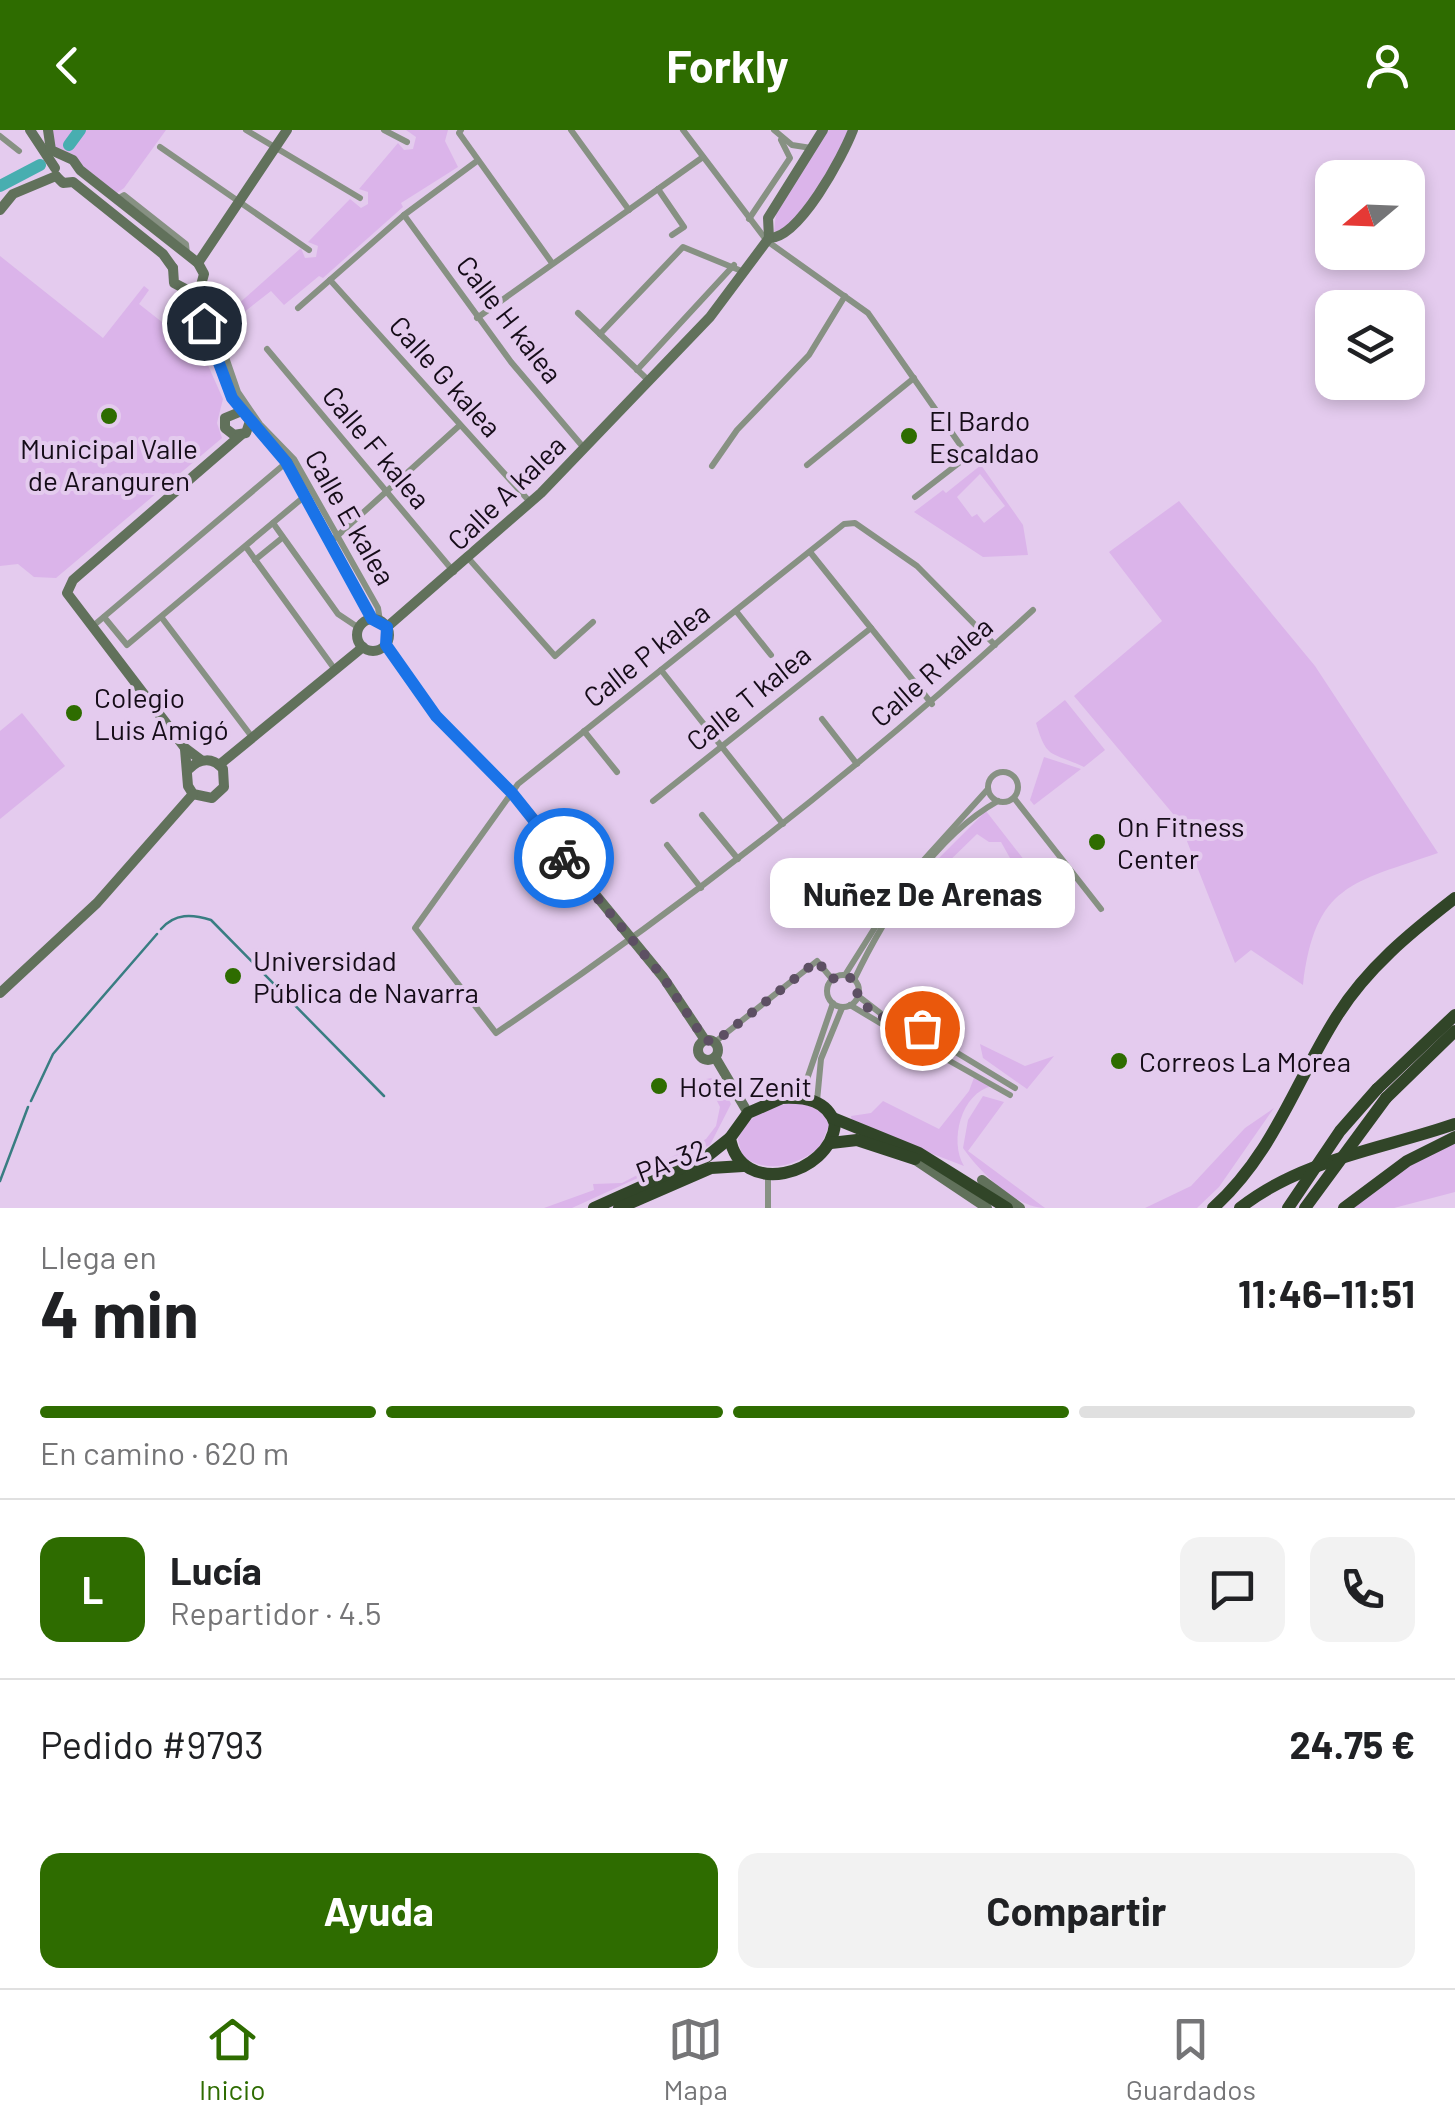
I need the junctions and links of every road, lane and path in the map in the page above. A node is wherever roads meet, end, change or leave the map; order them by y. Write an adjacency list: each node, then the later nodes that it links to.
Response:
1 (30, 130): 23 (street)
2 (48, 130): 20 (street)
3 (246, 130): 17 (street)
4 (287, 130): 17 (street)
5 (384, 130): 15 (street)
6 (461, 130): 21 (street)
7 (571, 130): 29 (street)
8 (683, 130): 19 (street)
9 (774, 130): 13 (street)
10 (823, 130): 14 (street)
11 (852, 131): 33 (street)
12 (0, 136): 18 (street)
13 (781, 140): 14 (street); 31 (street)
14 (812, 140): 33 (street)
15 (406, 142)
16 (160, 147): 27 (street)
17 (277, 149): 26 (street); 27 (street)
18 (19, 151)
19 (702, 157): 25 (street); 31 (street)
20 (65, 159): 22 (street); 23 (street)
21 (477, 161): 30 (street); 36 (street)
22 (80, 170): 24 (street); 35 (street)
23 (56, 172): 24 (street); 28 (street)
24 (73, 182): 38 (street)
25 (658, 190): 29 (street); 32 (street)
26 (360, 198)
27 (241, 203): 34 (street); 35 (street)
28 (0, 210)
29 (629, 210): 36 (street)
30 (404, 215): 40 (street); 45 (street, Calle H kalea)
31 (748, 219): 33 (street)
32 (672, 235)
33 (768, 240): 39 (street, Calle A kalea); 42 (street)
34 (309, 250)
35 (192, 259): 38 (street); 41 (street)
36 (552, 263): 45 (street)
37 (734, 265): 39 (street); 46 (street); 49 (street)
38 (174, 268): 41 (street)
39 (745, 273): 51 (street, Calle A kalea)
40 (330, 280): 43 (street); 53 (street, Calle G kalea)
41 (191, 292): 52 (street)
42 (845, 296): 50 (street); 58 (street)
43 (298, 308)
44 (578, 314): 46 (street)
45 (478, 318): 55 (street, Calle H kalea)
46 (600, 334): 49 (street)
47 (219, 337): 65 (street, Calle E kalea)
48 (266, 349): 59 (street, Calle F kalea)
49 (637, 370): 51 (street)
50 (914, 378): 57 (street); 61 (street)
51 (649, 381): 55 (street, Calle A kalea)
52 (236, 412): 54 (street); 54 (street)
53 (460, 425): 59 (street); 62 (street, Calle G kalea)
54 (241, 430): 56 (street); 77 (street)
55 (584, 448): 62 (street, Calle A kalea)
56 (286, 462): 60 (street); 73 (street, Calle E kalea)
57 (806, 464)
58 (712, 466)
59 (386, 493): 65 (street); 70 (street, Calle F kalea)
60 (306, 495): 63 (street); 65 (street)
61 (915, 498)
62 (530, 502): 68 (street, Calle A kalea)
63 (273, 524): 64 (street); 66 (street)
64 (282, 538): 69 (street); 78 (street)
65 (334, 538): 75 (street)
66 (246, 547): 69 (street); 74 (street)
67 (810, 552): 72 (street, Calle P kalea); 79 (street); 81 (street, Calle P kalea)
68 (470, 559): 70 (street, Calle A kalea); 76 (street)
69 (255, 560): 85 (street)
70 (454, 572): 75 (street, Calle A kalea)
71 (1033, 610): 81 (street, Calle R kalea)
72 (736, 611): 83 (street, Calle P kalea); 84 (street, Calle P kalea)
73 (104, 617): 74 (street); 77 (street, Calle E kalea)
74 (162, 618): 89 (street)
75 (380, 622): 78 (street, Calle A kalea); 80 (street)
76 (593, 622)
77 (92, 626): 91 (street)
78 (359, 628): 82 (street)
79 (871, 628): 86 (street); 90 (street, Calle T kalea)
80 (386, 645): 82 (street); 98 (street)
81 (995, 645): 86 (street, Calle R kalea)
82 (363, 647): 85 (street)
83 (771, 655)
84 (662, 670): 88 (street, Calle P kalea); 90 (street)
85 (336, 671): 89 (street)
86 (932, 704): 93 (street, Calle R kalea)
87 (822, 719): 93 (street, Calle R kalea)
88 (584, 732): 96 (street, Calle P kalea); 98 (street, Calle P kalea)
89 (252, 737): 94 (street)
90 (721, 746): 101 (street, Calle T kalea); 104 (street)
91 (185, 748): 92 (street); 95 (street)
92 (201, 760): 94 (street); 95 (street)
93 (857, 764): 104 (street, Calle R kalea)
94 (219, 765): 99 (street)
95 (189, 769): 99 (street)
96 (617, 772)
97 (988, 790): 100 (street); 102 (street); 111 (street)
98 (512, 793): 110 (street); 121 (street, Calle P kalea)
99 (193, 794): 114 (street)
100 (1014, 798): 102 (street); 109 (street)
101 (653, 801)
102 (998, 801): 113 (street)
103 (702, 815): 106 (street)
104 (782, 824): 106 (street, Calle R kalea)
105 (667, 845): 107 (street)
106 (738, 859): 107 (street, Calle R kalea)
107 (702, 888): 110 (street, Calle R kalea)
108 (1455, 901): 140 (highway)
109 (1101, 910)
110 (632, 942): 121 (street, Calle R kalea); 123 (street)
111 (845, 975): 112 (street); 113 (street)
112 (832, 979): 116 (street); 123 (street)
113 (854, 980): 115 (street)
114 (0, 993)
115 (858, 996): 117 (street); 119 (street)
116 (832, 1003): 117 (street); 128 (street)
117 (846, 1006): 124 (street); 129 (street)
118 (1455, 1015): 127 (highway)
119 (919, 1028): 122 (street); 124 (street)
120 (1455, 1031): 127 (highway)
121 (496, 1032)
122 (931, 1037): 125 (street); 125 (street)
123 (710, 1041): 126 (street); 126 (street)
124 (912, 1042): 125 (street)
125 (926, 1047)
126 (715, 1057): 130 (street)
127 (1382, 1094): 150 (highway, bridge); 151 (highway, bridge)
128 (790, 1098): 129 (highway); 130 (highway)
129 (818, 1102): 131 (highway)
130 (748, 1113): 133 (highway)
131 (834, 1118): 134 (highway); 135 (highway)
132 (1455, 1130): 149 (highway); 152 (highway)
133 (730, 1138): 137 (highway, PA-32); 141 (highway, PA-32)
134 (899, 1142): 139 (highway); 145 (highway)
135 (831, 1143): 136 (highway); 138 (highway)
136 (914, 1158): 144 (street); 145 (highway)
137 (743, 1166): 138 (highway, PA-32); 142 (highway, PA-32 / PA-32)
138 (768, 1175): 143 (street)
139 (982, 1180): 146 (street)
140 (1236, 1185): 147 (highway); 148 (highway)
141 (594, 1208)
142 (619, 1208)
143 (768, 1208)
144 (987, 1208)
145 (1004, 1208)
146 (1020, 1208)
147 (1205, 1208)
148 (1213, 1208)
149 (1240, 1208)
150 (1288, 1208)
151 (1306, 1208)
152 (1344, 1208)

